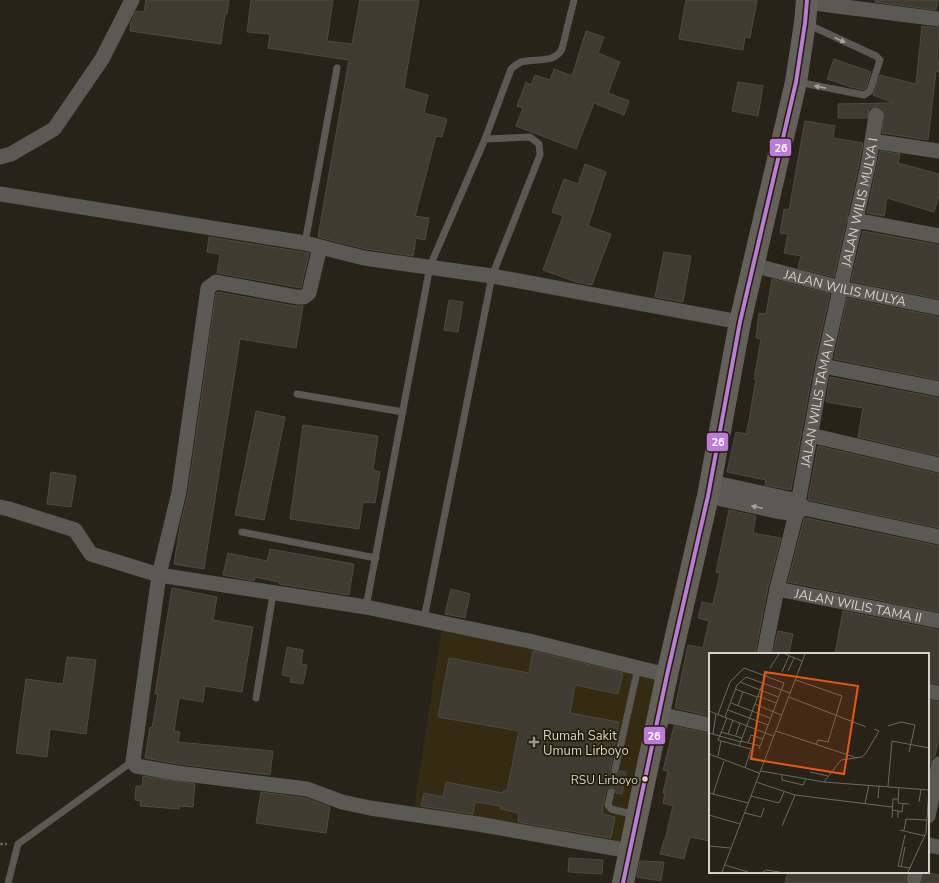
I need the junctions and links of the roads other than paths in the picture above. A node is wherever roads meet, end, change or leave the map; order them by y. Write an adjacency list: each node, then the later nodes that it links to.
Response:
1 (132, 0): 12 (street)
2 (574, 0): 9 (lane)
3 (807, 1): 4 (street); 5 (highway)
4 (939, 19)
5 (805, 24): 7 (highway); 7 (lane, one-way to 7)
6 (337, 68): 16 (lane)
7 (796, 82): 17 (highway)
8 (876, 115): 10 (street, JALAN WILIS MULYA I)
9 (485, 139): 18 (lane); 19 (lane)
10 (872, 141): 11 (street); 14 (street, JALAN WILIS MULYA I)
11 (939, 151)
12 (0, 157)
13 (0, 194): 16 (street)
14 (855, 220): 15 (street); 20 (street, JALAN WILIS MULYA I)
15 (939, 236)
16 (313, 245): 18 (street); 35 (street)
17 (752, 265): 20 (street, JALAN WILIS MULYA); 22 (highway)
18 (430, 266): 19 (street); 26 (lane)
19 (492, 276): 22 (street); 39 (lane)
20 (841, 288): 21 (street, JALAN WILIS MULYA); 23 (street, JALAN WILIS TAMA IV)
21 (939, 308)
22 (740, 322): 29 (highway)
23 (823, 366): 24 (street); 27 (street, JALAN WILIS TAMA IV)
24 (939, 389)
25 (297, 394): 26 (lane)
26 (403, 412): 34 (lane)
27 (810, 435): 28 (street); 31 (street, JALAN WILIS TAMA IV)
28 (939, 465)
29 (709, 489): 31 (street); 43 (highway)
30 (0, 507): 35 (street)
31 (799, 508): 33 (street); 36 (street, JALAN WILIS TAMA IV)
32 (242, 532): 34 (lane)
33 (939, 537)
34 (376, 558): 38 (lane)
35 (159, 575): 37 (street); 49 (street)
36 (778, 589): 40 (street, JALAN WILIS TAMA II); 41 (street, JALAN WILIS TAMA IV)
37 (273, 594): 38 (street); 46 (lane)
38 (366, 607): 39 (street)
39 (424, 619): 42 (street)
40 (939, 621)
41 (764, 653)
42 (638, 668): 43 (street); 51 (lane)
43 (667, 675): 47 (highway)
44 (929, 691): 45 (street)
45 (939, 693)
46 (256, 698)
47 (658, 714): 48 (street); 54 (highway)
48 (709, 725)
49 (133, 761): 57 (street); 58 (lane)
50 (936, 769): 53 (street)
51 (615, 770)
52 (611, 792): 54 (lane)
53 (929, 810)
54 (637, 815): 57 (highway)
55 (929, 845): 56 (street)
56 (939, 848)
57 (630, 851): 59 (highway)
58 (8, 883)
59 (624, 883)

